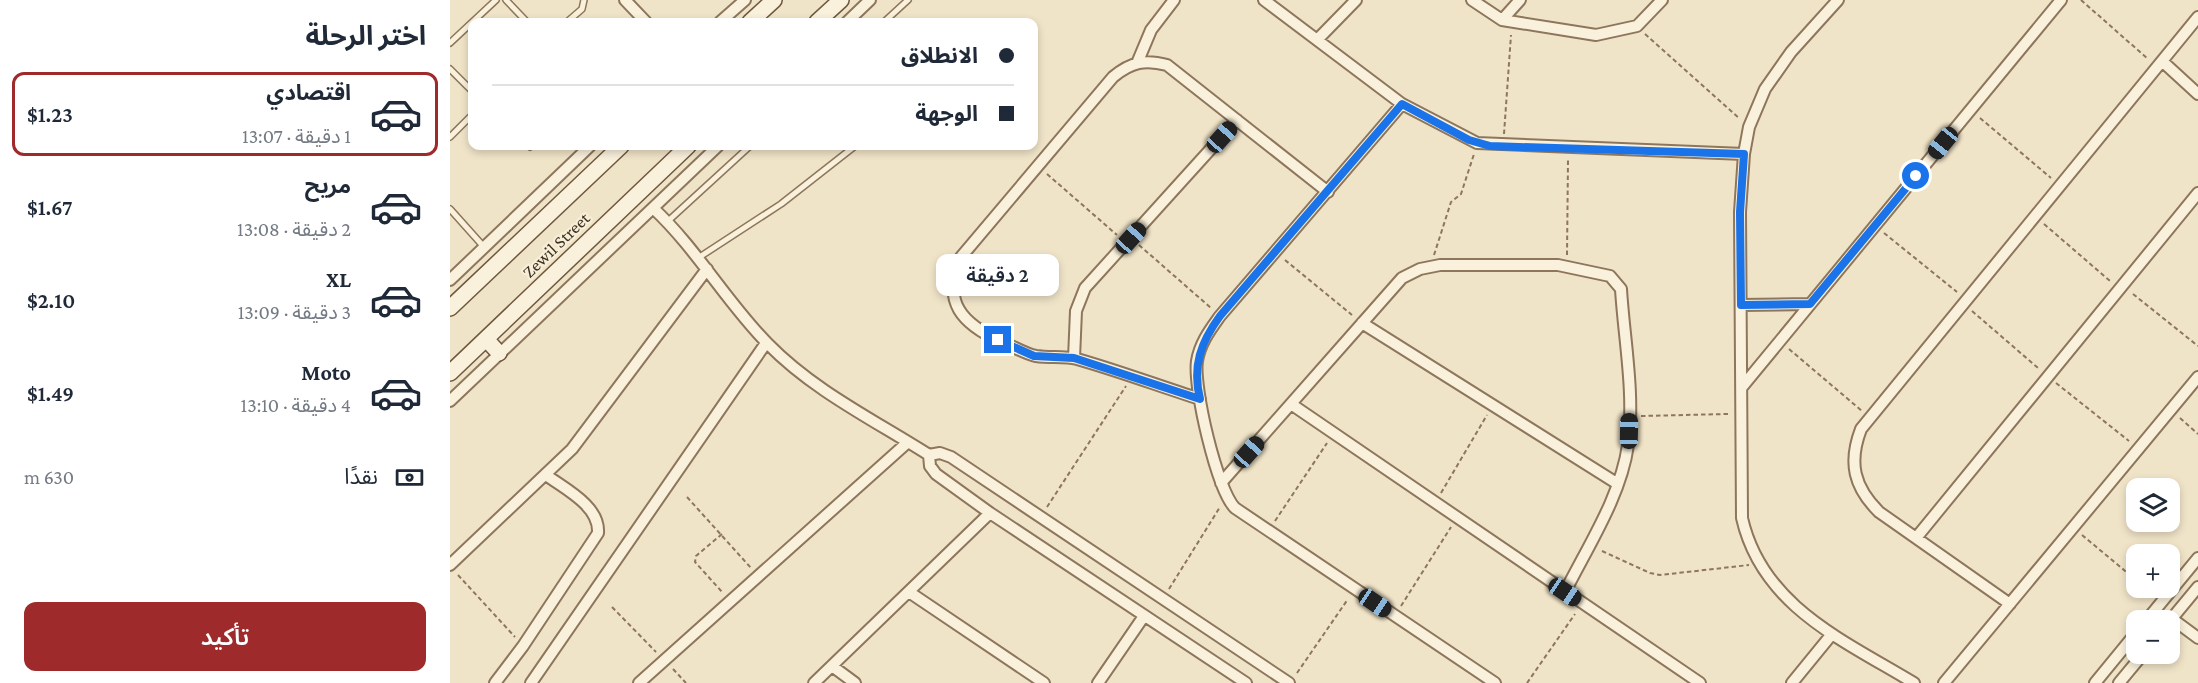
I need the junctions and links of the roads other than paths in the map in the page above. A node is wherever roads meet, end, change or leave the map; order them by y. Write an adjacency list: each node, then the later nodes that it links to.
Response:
1 (496, 0): 19 (lane)
2 (506, 0): 20 (lane)
3 (584, 0): 21 (lane)
4 (625, 0): 22 (street)
5 (744, 0): 23 (street)
6 (774, 0): 24 (main road)
7 (841, 0): 25 (main road)
8 (870, 0): 26 (street)
9 (908, 0): 27 (lane)
10 (1174, 0): 32 (street)
11 (1264, 0): 30 (street)
12 (1356, 0): 30 (street)
13 (1472, 0): 28 (street)
14 (1520, 0): 28 (street)
15 (1662, 0): 28 (street)
16 (1838, 0): 47 (street)
17 (2061, 0): 57 (street)
18 (2198, 17): 33 (street)
19 (477, 18)
20 (523, 18)
21 (572, 18)
22 (642, 18)
23 (724, 18)
24 (754, 18)
25 (821, 18)
26 (851, 18)
27 (888, 18)
28 (1507, 21)
29 (468, 26): 31 (lane)
30 (1317, 40): 37 (street)
31 (450, 43)
32 (1138, 62): 39 (street); 64 (street)
33 (2160, 64): 36 (street); 77 (street)
34 (450, 69): 35 (lane)
35 (468, 87)
36 (2198, 94)
37 (1402, 104): 47 (street); 48 (street)
38 (468, 119): 40 (lane)
39 (1237, 120): 48 (street); 64 (street)
40 (450, 137)
41 (586, 150): 53 (street)
42 (617, 150): 59 (main road, Zewil Street)
43 (684, 150): 61 (main road, Zewil Street)
44 (714, 150): 50 (street)
45 (746, 150): 52 (lane)
46 (850, 150): 54 (lane)
47 (1744, 154): 58 (street)
48 (1328, 192): 68 (street)
49 (2198, 193): 77 (street)
50 (653, 208): 52 (street); 63 (street)
51 (450, 209): 53 (lane)
52 (668, 222): 54 (street)
53 (484, 247): 56 (street)
54 (698, 258): 55 (street)
55 (707, 269): 62 (street); 73 (street)
56 (450, 280)
57 (1810, 304): 58 (street); 67 (street)
58 (1741, 305): 67 (street)
59 (450, 308)
60 (1362, 323): 70 (street); 75 (street); 75 (street)
61 (486, 339): 63 (main road); 65 (main road, Zewil Street)
62 (766, 343): 71 (street); 95 (street)
63 (499, 353): 69 (street)
64 (1074, 358): 68 (street)
65 (450, 374)
66 (2198, 377): 83 (street)
67 (1742, 387): 88 (street)
68 (1200, 399): 74 (street)
69 (450, 400)
70 (1291, 404): 74 (street); 82 (street)
71 (908, 442): 72 (street); 96 (street)
72 (929, 455): 76 (street); 93 (street)
73 (546, 475): 79 (street); 94 (street)
74 (1221, 483): 102 (street)
75 (1618, 484): 82 (street)
76 (990, 513): 81 (street); 86 (street)
77 (1916, 538): 83 (street)
78 (2198, 558): 84 (street)
79 (450, 565)
80 (2198, 587): 85 (street)
81 (909, 592): 92 (street); 99 (street)
82 (1565, 592): 103 (street)
83 (2010, 604): 106 (street)
84 (2155, 610)
85 (2178, 610)
86 (1144, 615): 100 (street); 101 (street)
87 (2180, 626): 89 (street)
88 (1832, 634): 104 (street); 105 (street)
89 (2198, 638)
90 (2126, 645): 107 (street)
91 (2135, 664): 108 (street)
92 (832, 666): 97 (street); 98 (street)
93 (1282, 681)
94 (495, 683)
95 (531, 683)
96 (639, 683)
97 (814, 683)
98 (855, 683)
99 (1044, 683)
100 (1098, 683)
101 (1246, 683)
102 (1495, 683)
103 (1700, 683)
104 (1792, 683)
105 (1914, 683)
106 (1944, 683)
107 (2095, 683)
108 (2119, 683)

